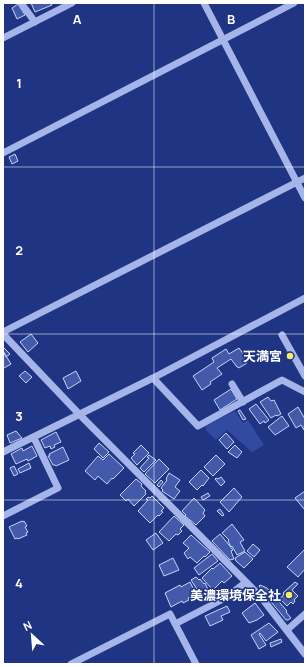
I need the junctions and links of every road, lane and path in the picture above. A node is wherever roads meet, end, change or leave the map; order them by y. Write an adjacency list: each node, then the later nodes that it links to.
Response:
1 (21, 3): 5 (street)
2 (204, 3): 7 (street)
3 (294, 3): 7 (street)
4 (67, 4): 5 (street)
5 (35, 22): 6 (street)
6 (3, 38)
7 (223, 39): 8 (street); 10 (street)
8 (3, 153)
9 (305, 178): 10 (street)
10 (297, 182): 11 (street); 13 (street)
11 (305, 198)
12 (305, 298): 16 (street)
13 (3, 333): 20 (street)
14 (282, 334): 15 (street)
15 (305, 376)
16 (153, 378): 19 (street); 20 (street)
17 (232, 384): 19 (street)
18 (305, 392): 19 (street)
19 (243, 402)
20 (79, 414): 21 (street); 24 (street)
21 (34, 438): 22 (street); 23 (street)
22 (3, 452)
23 (3, 516)
24 (246, 582): 26 (street); 27 (street)
25 (305, 614): 27 (street)
26 (175, 624): 29 (street); 30 (street)
27 (287, 630): 28 (street)
28 (305, 654)
29 (71, 664)
30 (196, 664)

